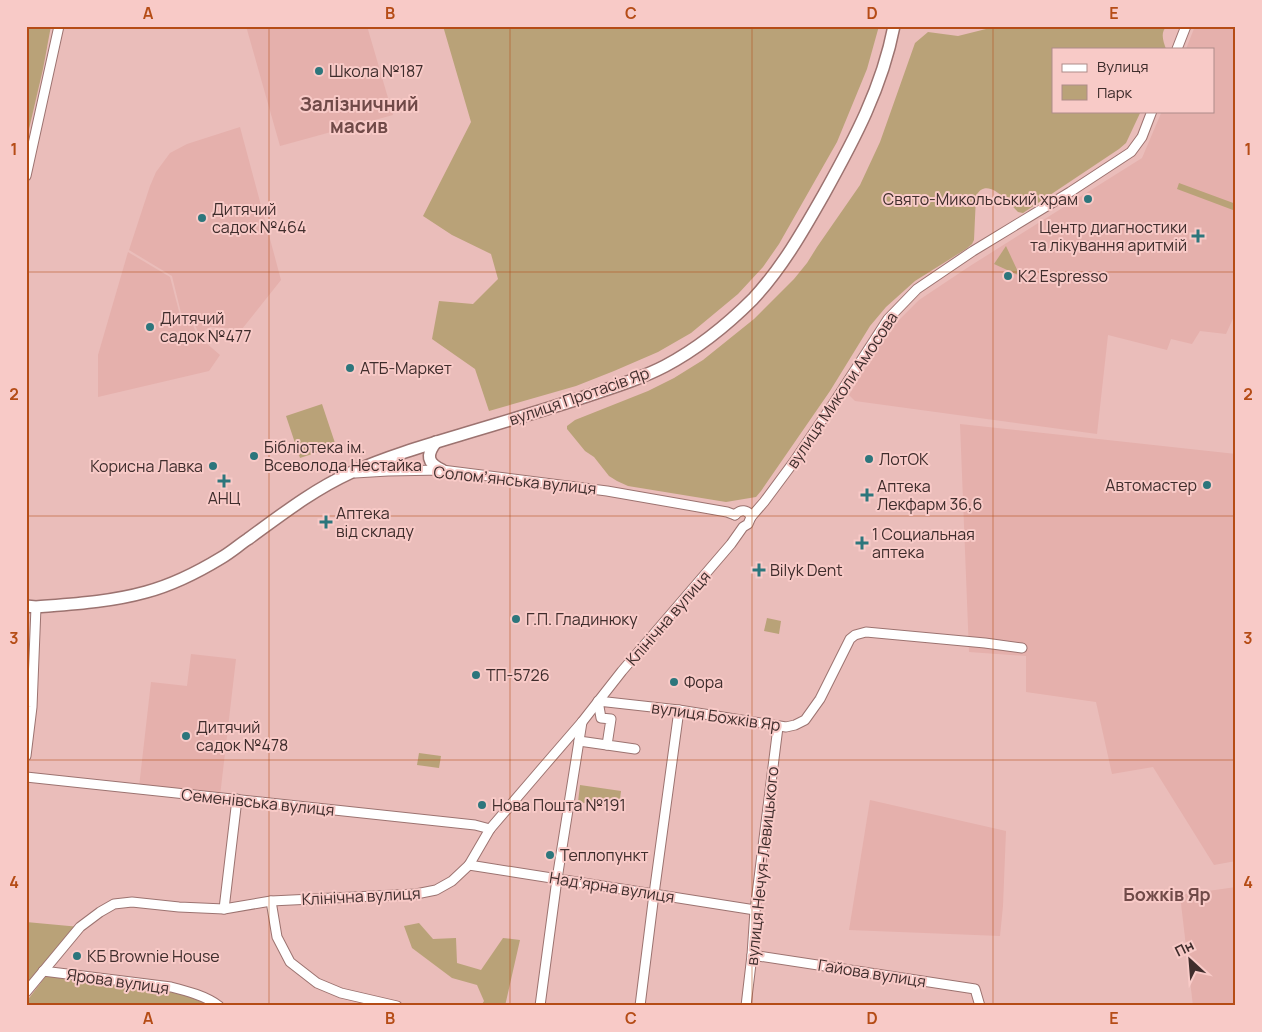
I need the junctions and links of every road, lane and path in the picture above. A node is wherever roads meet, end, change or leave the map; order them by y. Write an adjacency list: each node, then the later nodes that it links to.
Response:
1 (59, 26): 6 (street)
2 (894, 26): 7 (main road, вулиця Протасів Яр)
3 (1186, 26): 4 (street)
4 (1177, 48)
5 (1152, 112): 11 (street, вулиця Миколи Амосова)
6 (26, 176)
7 (436, 442): 8 (main road); 9 (main road, вулиця Протасів Яр)
8 (442, 470): 9 (street, Соломʼянська вулиця); 10 (street, Соломʼянська вулиця)
9 (350, 473): 13 (main road, Соломʼянська вулиця)
10 (735, 515): 11 (street); 12 (street)
11 (751, 517): 12 (street)
12 (743, 527): 15 (street, Клінічна вулиця)
13 (31, 606): 16 (street)
14 (1022, 648): 19 (street, вулиця Божків Яр)
15 (598, 701): 17 (street, вулиця Божків Яр); 18 (street, Клінічна вулиця); 21 (street)
16 (29, 707): 23 (street)
17 (679, 710): 19 (street, вулиця Божків Яр); 29 (street)
18 (582, 722): 20 (street); 26 (street, Клінічна вулиця)
19 (778, 726): 32 (street, вулиця Нечуя-Левицького)
20 (579, 740): 21 (street); 28 (street)
21 (607, 745): 22 (street)
22 (635, 749)
23 (26, 756)
24 (26, 777): 25 (street, Семенівська вулиця)
25 (237, 800): 26 (street, Семенівська вулиця); 31 (street)
26 (490, 829): 27 (street, Клінічна вулиця)
27 (468, 865): 28 (street, Надʼярна вулиця); 30 (street, Клінічна вулиця)
28 (557, 879): 29 (street, Надʼярна вулиця); 38 (street)
29 (654, 894): 32 (street, Надʼярна вулиця); 39 (street)
30 (271, 901): 31 (street, Клінічна вулиця); 37 (street)
31 (224, 909): 34 (street, Клінічна вулиця)
32 (755, 910): 33 (street, вулиця Нечуя-Левицького)
33 (752, 955): 40 (street, вулиця Нечуя-Левицького); 41 (street, Гайова вулиця)
34 (43, 970): 35 (street, Клінічна вулиця); 36 (street, Ярова вулиця)
35 (26, 992)
36 (219, 1006)
37 (397, 1006)
38 (540, 1006)
39 (640, 1006)
40 (746, 1006)
41 (980, 1006)

